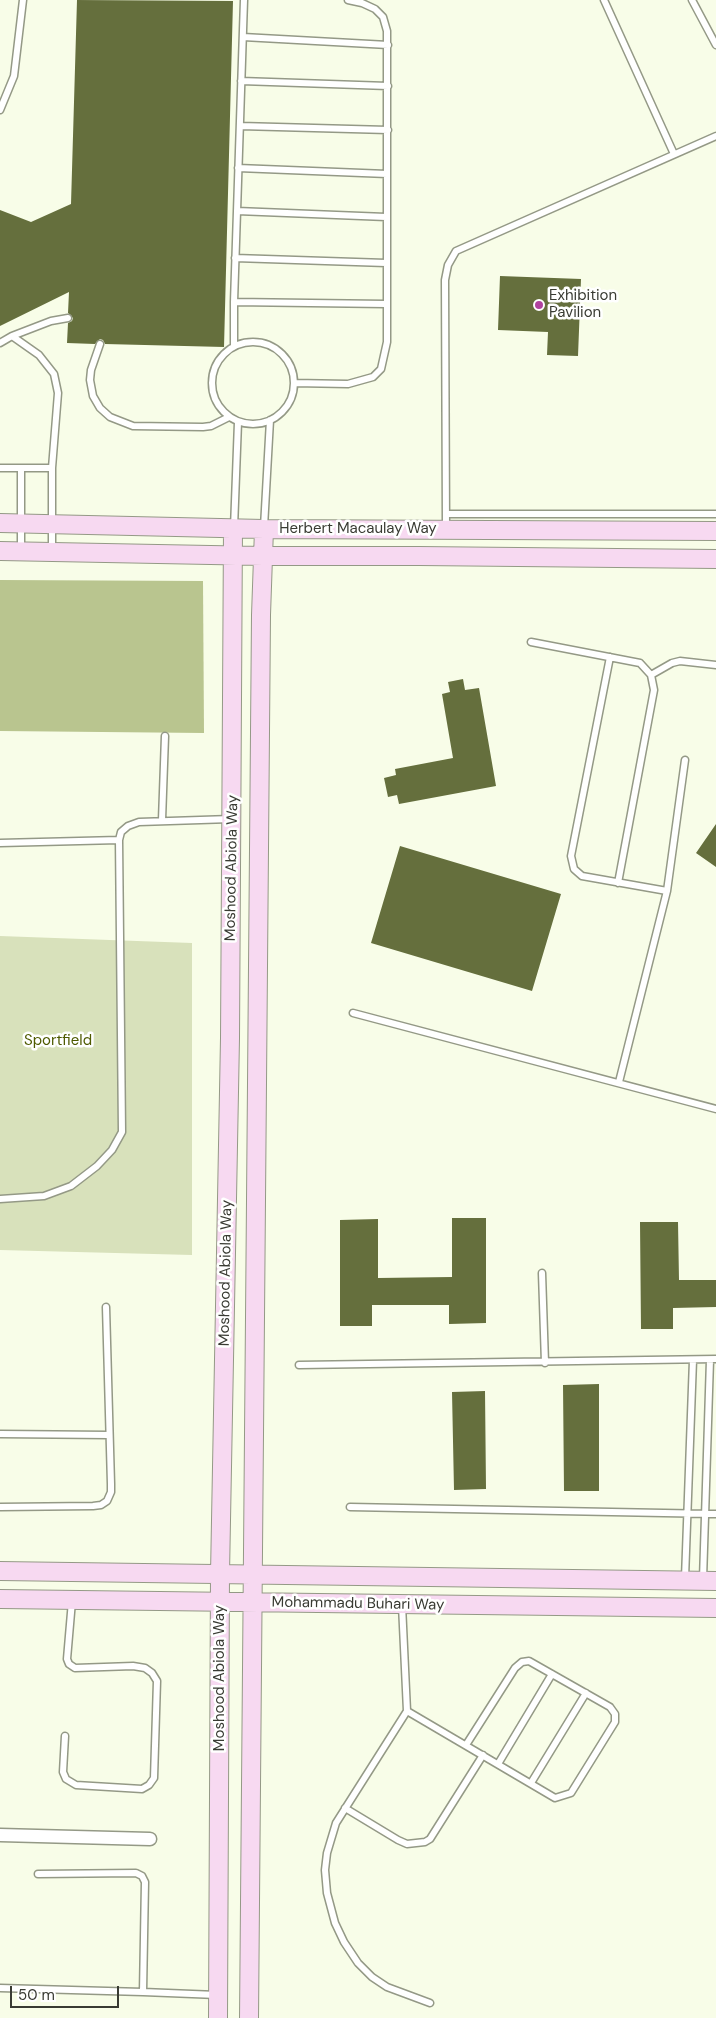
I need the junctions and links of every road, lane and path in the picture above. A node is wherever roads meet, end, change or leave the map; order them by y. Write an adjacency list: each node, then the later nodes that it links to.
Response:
1 (24, 0): 11 (lane)
2 (244, 0): 6 (lane)
3 (348, 0): 7 (lane)
4 (604, 0): 15 (lane)
5 (692, 0): 8 (lane)
6 (243, 37): 7 (lane); 9 (lane)
7 (388, 45): 10 (lane)
8 (716, 45)
9 (241, 81): 10 (lane); 12 (lane)
10 (388, 86): 13 (lane)
11 (0, 110)
12 (240, 126): 13 (lane); 16 (lane)
13 (388, 130): 17 (lane)
14 (716, 136): 15 (lane)
15 (674, 154): 37 (lane)
16 (238, 168): 17 (lane); 18 (lane)
17 (387, 174): 19 (lane)
18 (237, 211): 19 (lane); 20 (lane)
19 (386, 217): 21 (lane)
20 (235, 258): 21 (lane); 22 (lane)
21 (386, 263): 23 (lane)
22 (234, 302): 23 (lane); 28 (lane)
23 (386, 304): 29 (lane)
24 (68, 318): 25 (lane)
25 (12, 336): 26 (lane); 35 (lane)
26 (0, 343)
27 (100, 344): 30 (lane)
28 (234, 346): 29 (lane); 30 (lane)
29 (294, 383): 31 (lane)
30 (229, 417): 32 (lane)
31 (270, 420): 32 (lane); 42 (lane)
32 (238, 422): 41 (lane)
33 (0, 468): 34 (lane)
34 (21, 468): 35 (lane); 39 (lane)
35 (52, 468): 40 (lane)
36 (716, 514): 37 (lane)
37 (446, 522): 42 (main road, Herbert Macaulay Way); 43 (main road, Herbert Macaulay Way)
38 (0, 523): 39 (main road, Herbert Macaulay Way)
39 (22, 524): 40 (main road, Herbert Macaulay Way); 45 (lane)
40 (52, 524): 41 (main road, Herbert Macaulay Way); 46 (lane)
41 (234, 528): 42 (main road, Herbert Macaulay Way); 47 (main road, Moshood Abiola Way)
42 (264, 529): 48 (main road, Moshood Abiola Way)
43 (716, 531)
44 (0, 551): 45 (main road, Herbert Macaulay Way)
45 (21, 551): 46 (main road, Herbert Macaulay Way)
46 (52, 552): 47 (main road, Herbert Macaulay Way)
47 (233, 556): 48 (main road, Herbert Macaulay Way); 56 (main road, Moshood Abiola Way)
48 (263, 556): 49 (main road, Herbert Macaulay Way); 64 (main road, Moshood Abiola Way)
49 (716, 559)
50 (531, 642): 51 (lane)
51 (610, 657): 53 (lane); 60 (lane)
52 (716, 665): 53 (lane)
53 (651, 675): 60 (lane)
54 (166, 736): 57 (lane)
55 (685, 760): 61 (lane)
56 (232, 819): 57 (lane); 63 (main road, Moshood Abiola Way)
57 (162, 820): 58 (lane)
58 (119, 840): 59 (lane); 67 (lane)
59 (0, 843)
60 (618, 883): 61 (lane)
61 (666, 892): 65 (lane)
62 (353, 1013): 65 (lane)
63 (230, 1038): 64 (main road); 82 (main road, Moshood Abiola Way)
64 (258, 1038): 83 (main road, Moshood Abiola Way)
65 (619, 1082): 66 (lane)
66 (716, 1109)
67 (0, 1199)
68 (542, 1273): 72 (lane)
69 (106, 1306): 75 (lane)
70 (693, 1360): 71 (lane); 72 (lane); 78 (lane)
71 (713, 1360): 79 (lane)
72 (545, 1363): 73 (lane)
73 (299, 1365)
74 (0, 1434): 75 (lane)
75 (109, 1435): 77 (lane)
76 (350, 1506): 78 (lane)
77 (0, 1507)
78 (688, 1513): 79 (lane); 84 (lane)
79 (705, 1513): 80 (lane); 85 (lane)
80 (716, 1514)
81 (0, 1571): 82 (main road, Mohammadu Buhari Way)
82 (220, 1574): 83 (main road, Mohammadu Buhari Way); 88 (main road, Moshood Abiola Way)
83 (253, 1574): 84 (main road, Mohammadu Buhari Way); 89 (main road, Moshood Abiola Way)
84 (685, 1580): 85 (main road, Mohammadu Buhari Way)
85 (709, 1581)
86 (0, 1599): 87 (main road, Mohammadu Buhari Way)
87 (72, 1600): 88 (main road, Mohammadu Buhari Way); 95 (lane)
88 (220, 1601): 89 (main road, Mohammadu Buhari Way); 106 (main road, Moshood Abiola Way)
89 (253, 1602): 90 (main road, Mohammadu Buhari Way); 109 (main road, Moshood Abiola Way)
90 (402, 1604): 91 (main road, Mohammadu Buhari Way); 94 (lane)
91 (716, 1608)
92 (552, 1674): 93 (lane); 96 (lane); 98 (lane)
93 (586, 1693): 99 (lane); 99 (lane)
94 (407, 1711): 96 (lane); 100 (lane)
95 (65, 1736)
96 (466, 1745): 97 (lane)
97 (483, 1755): 98 (lane); 100 (lane)
98 (498, 1764): 99 (lane)
99 (531, 1783)
100 (345, 1808): 107 (lane)
101 (0, 1835): 102 (street)
102 (150, 1839)
103 (38, 1874): 105 (lane)
104 (0, 1988): 105 (lane)
105 (143, 1992): 106 (lane)
106 (218, 1995): 108 (main road, Moshood Abiola Way)
107 (430, 2003)
108 (218, 2018)
109 (249, 2018)

